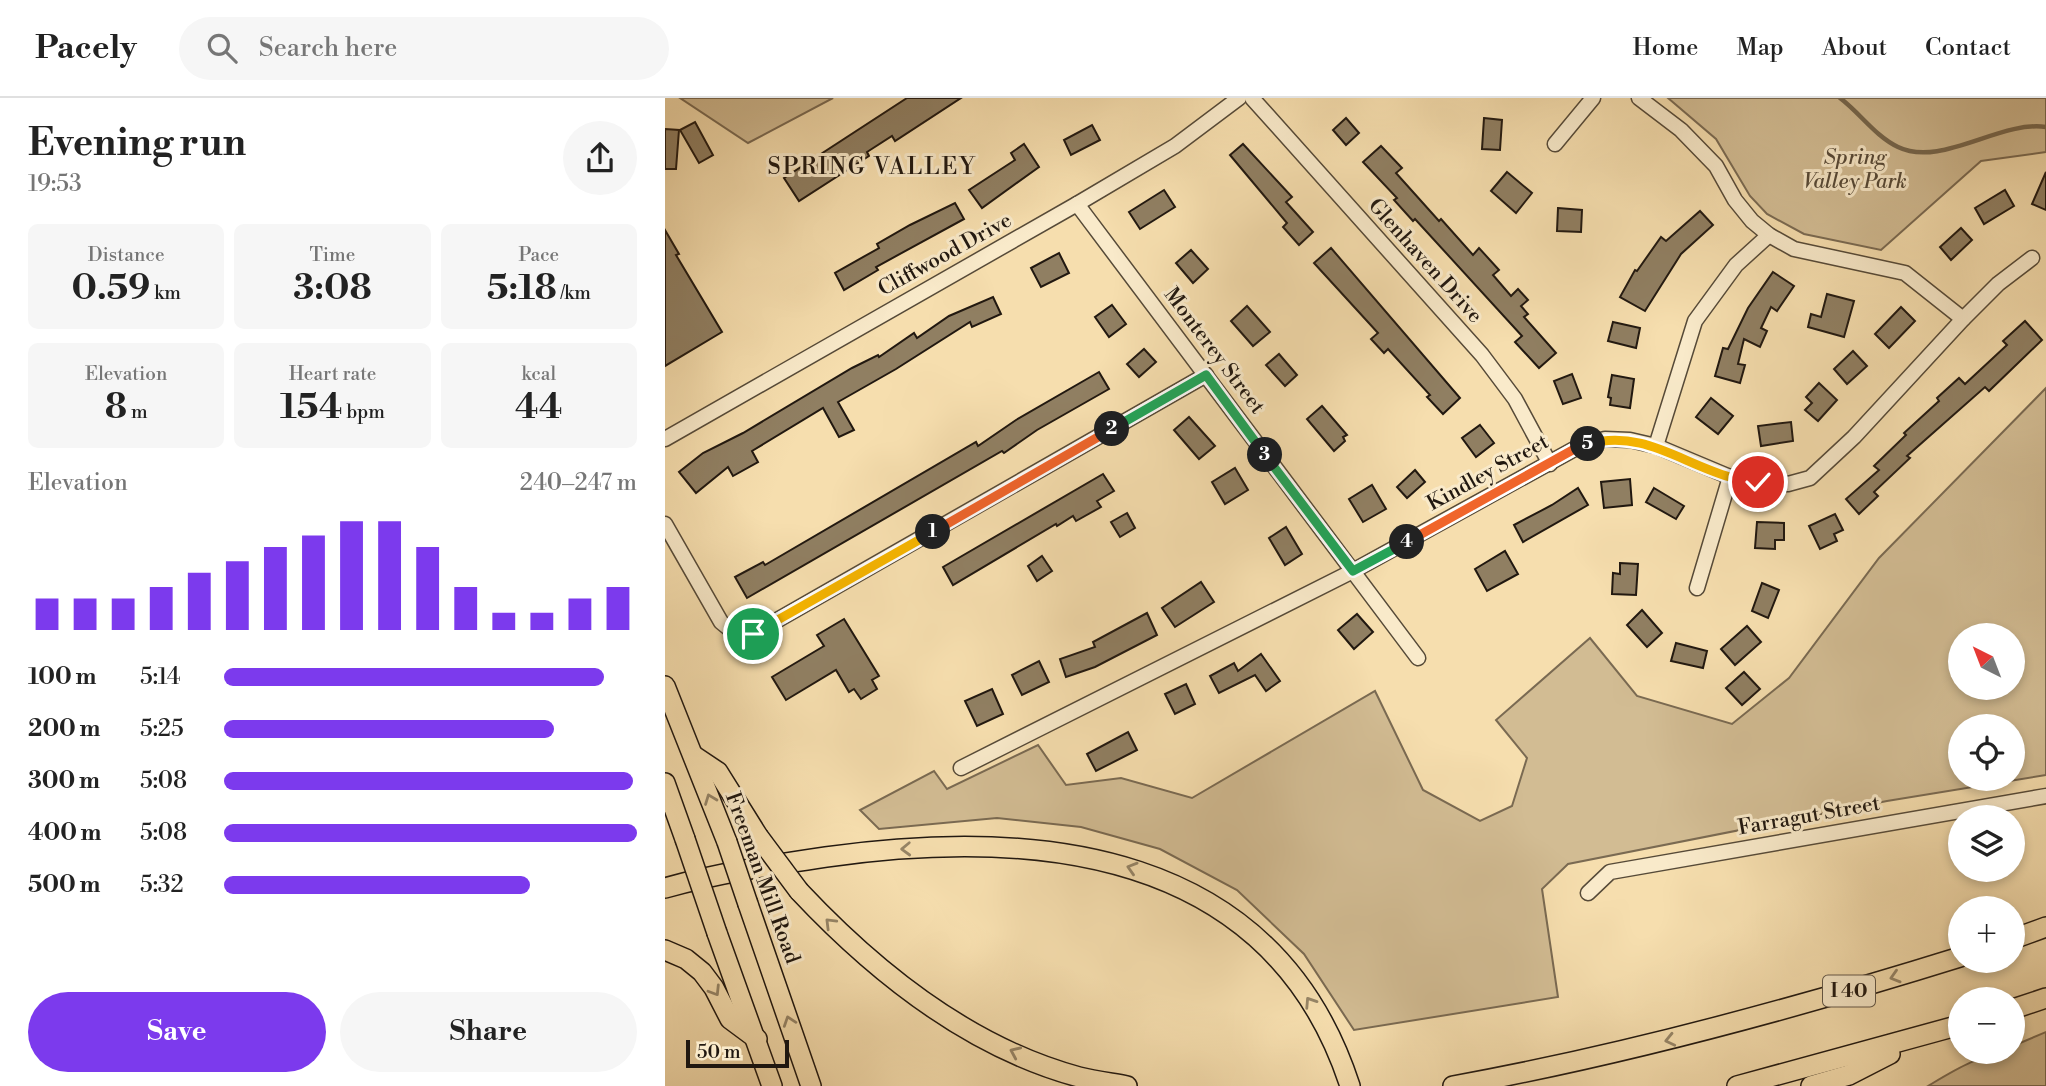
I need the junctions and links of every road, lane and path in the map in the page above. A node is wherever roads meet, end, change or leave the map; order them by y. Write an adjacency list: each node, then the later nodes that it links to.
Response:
1 (1239, 98): 6 (street, Cliffwood Drive)
2 (1252, 98): 13 (street, Glenhaven Drive)
3 (1593, 98): 5 (street)
4 (1639, 98): 7 (street)
5 (1555, 145)
6 (1077, 205): 10 (street, Monterey Street); 11 (street, Cliffwood Drive)
7 (1769, 235): 9 (street); 12 (street)
8 (2032, 258): 9 (street, Kindley Street)
9 (1963, 319): 14 (street, Kindley Street)
10 (1206, 375): 15 (street); 16 (street, Monterey Street)
11 (665, 439)
12 (1656, 446): 13 (street, Kindley Street); 14 (street, Kindley Street)
13 (1550, 464): 16 (street, Kindley Street)
14 (1730, 477): 17 (street)
15 (665, 524)
16 (1353, 571): 18 (street, Monterey Street); 21 (street, Kindley Street)
17 (1697, 588)
18 (1419, 658)
19 (665, 686): 20 (highway, Freeman Mill Road)
20 (694, 756): 36 (highway, Freeman Mill Road, one-way to 20, bridge); 37 (highway, one-way to 20, bridge)
21 (961, 768)
22 (665, 783): 34 (highway, bridge)
23 (2046, 796): 25 (street, Farragut Street)
24 (665, 888): 38 (highway, one-way to 24)
25 (1588, 893)
26 (2046, 927): 27 (highway)
27 (2025, 935)
28 (665, 950): 34 (highway, one-way to 34)
29 (1948, 961): 39 (highway, I 40, one-way to 39)
30 (2046, 998): 31 (highway)
31 (2025, 1005)
32 (1948, 1028): 33 (highway)
33 (1932, 1033): 40 (highway); 41 (highway)
34 (757, 1040): 35 (highway)
35 (772, 1086)
36 (811, 1086)
37 (1127, 1086)
38 (1350, 1086)
39 (1453, 1086)
40 (1737, 1086)
41 (1811, 1086)

